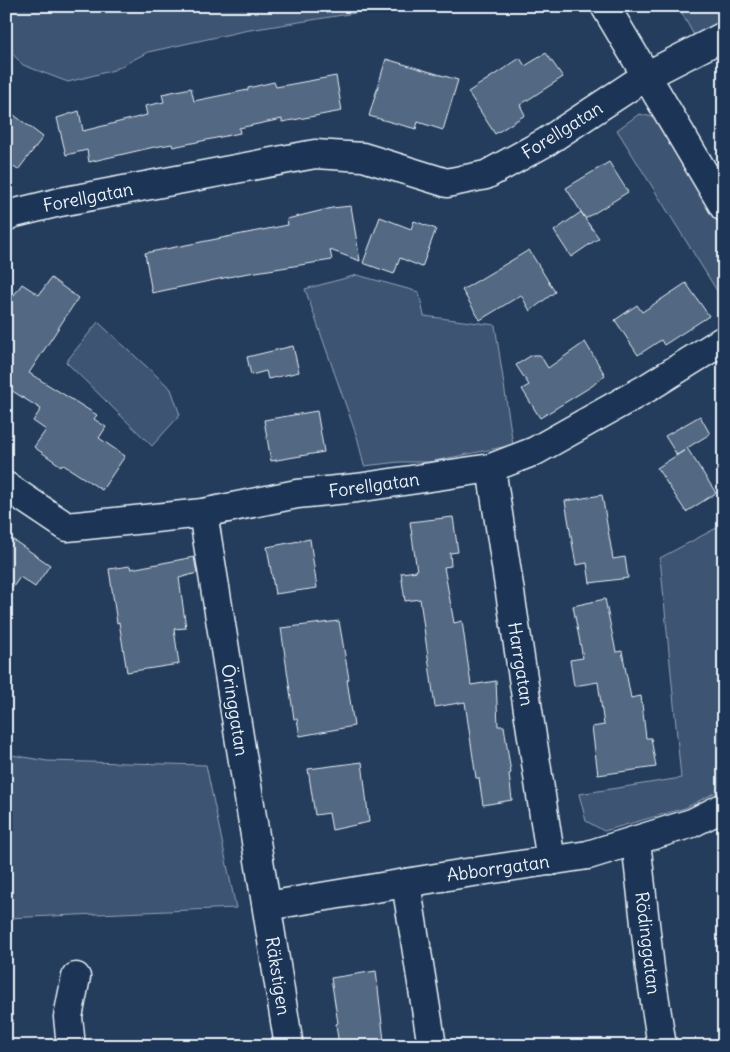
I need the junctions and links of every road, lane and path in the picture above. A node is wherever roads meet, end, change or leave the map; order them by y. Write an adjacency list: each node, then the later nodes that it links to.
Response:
1 (605, 6): 3 (street)
2 (724, 36): 3 (street)
3 (646, 76): 4 (street); 5 (street, Forellgatan)
4 (724, 207)
5 (6, 218)
6 (724, 340): 7 (street, Forellgatan)
7 (491, 468): 9 (street, Forellgatan); 12 (street, Harrgatan)
8 (6, 486): 9 (street, Forellgatan)
9 (203, 513): 14 (street, Öringgatan)
10 (724, 807): 11 (street, Abborrgatan)
11 (636, 841): 12 (street, Abborrgatan); 19 (street, Rödinggatan)
12 (551, 861): 13 (street, Abborrgatan)
13 (406, 883): 14 (street, Abborrgatan); 18 (street)
14 (267, 906): 17 (street, Räkstigen)
15 (76, 977): 16 (street)
16 (71, 1046)
17 (288, 1046)
18 (432, 1046)
19 (662, 1046)

